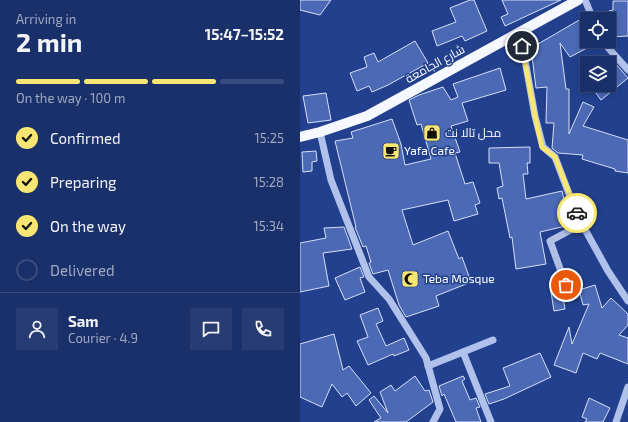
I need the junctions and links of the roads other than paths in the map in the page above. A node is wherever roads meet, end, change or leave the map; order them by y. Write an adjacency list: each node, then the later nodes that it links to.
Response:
1 (578, 0): 4 (main road, شارع الجامعة)
2 (585, 0): 3 (street)
3 (590, 12)
4 (520, 32): 7 (main road, شارع الجامعة); 9 (street)
5 (608, 48): 6 (street)
6 (628, 70)
7 (320, 132): 8 (main road, شارع الجامعة); 14 (street)
8 (300, 137)
9 (582, 224): 10 (street); 11 (street)
10 (566, 285)
11 (628, 301)
12 (493, 340): 13 (street)
13 (463, 352): 14 (street); 17 (street)
14 (428, 366): 16 (street)
15 (628, 387): 18 (street)
16 (433, 422)
17 (491, 422)
18 (616, 422)

